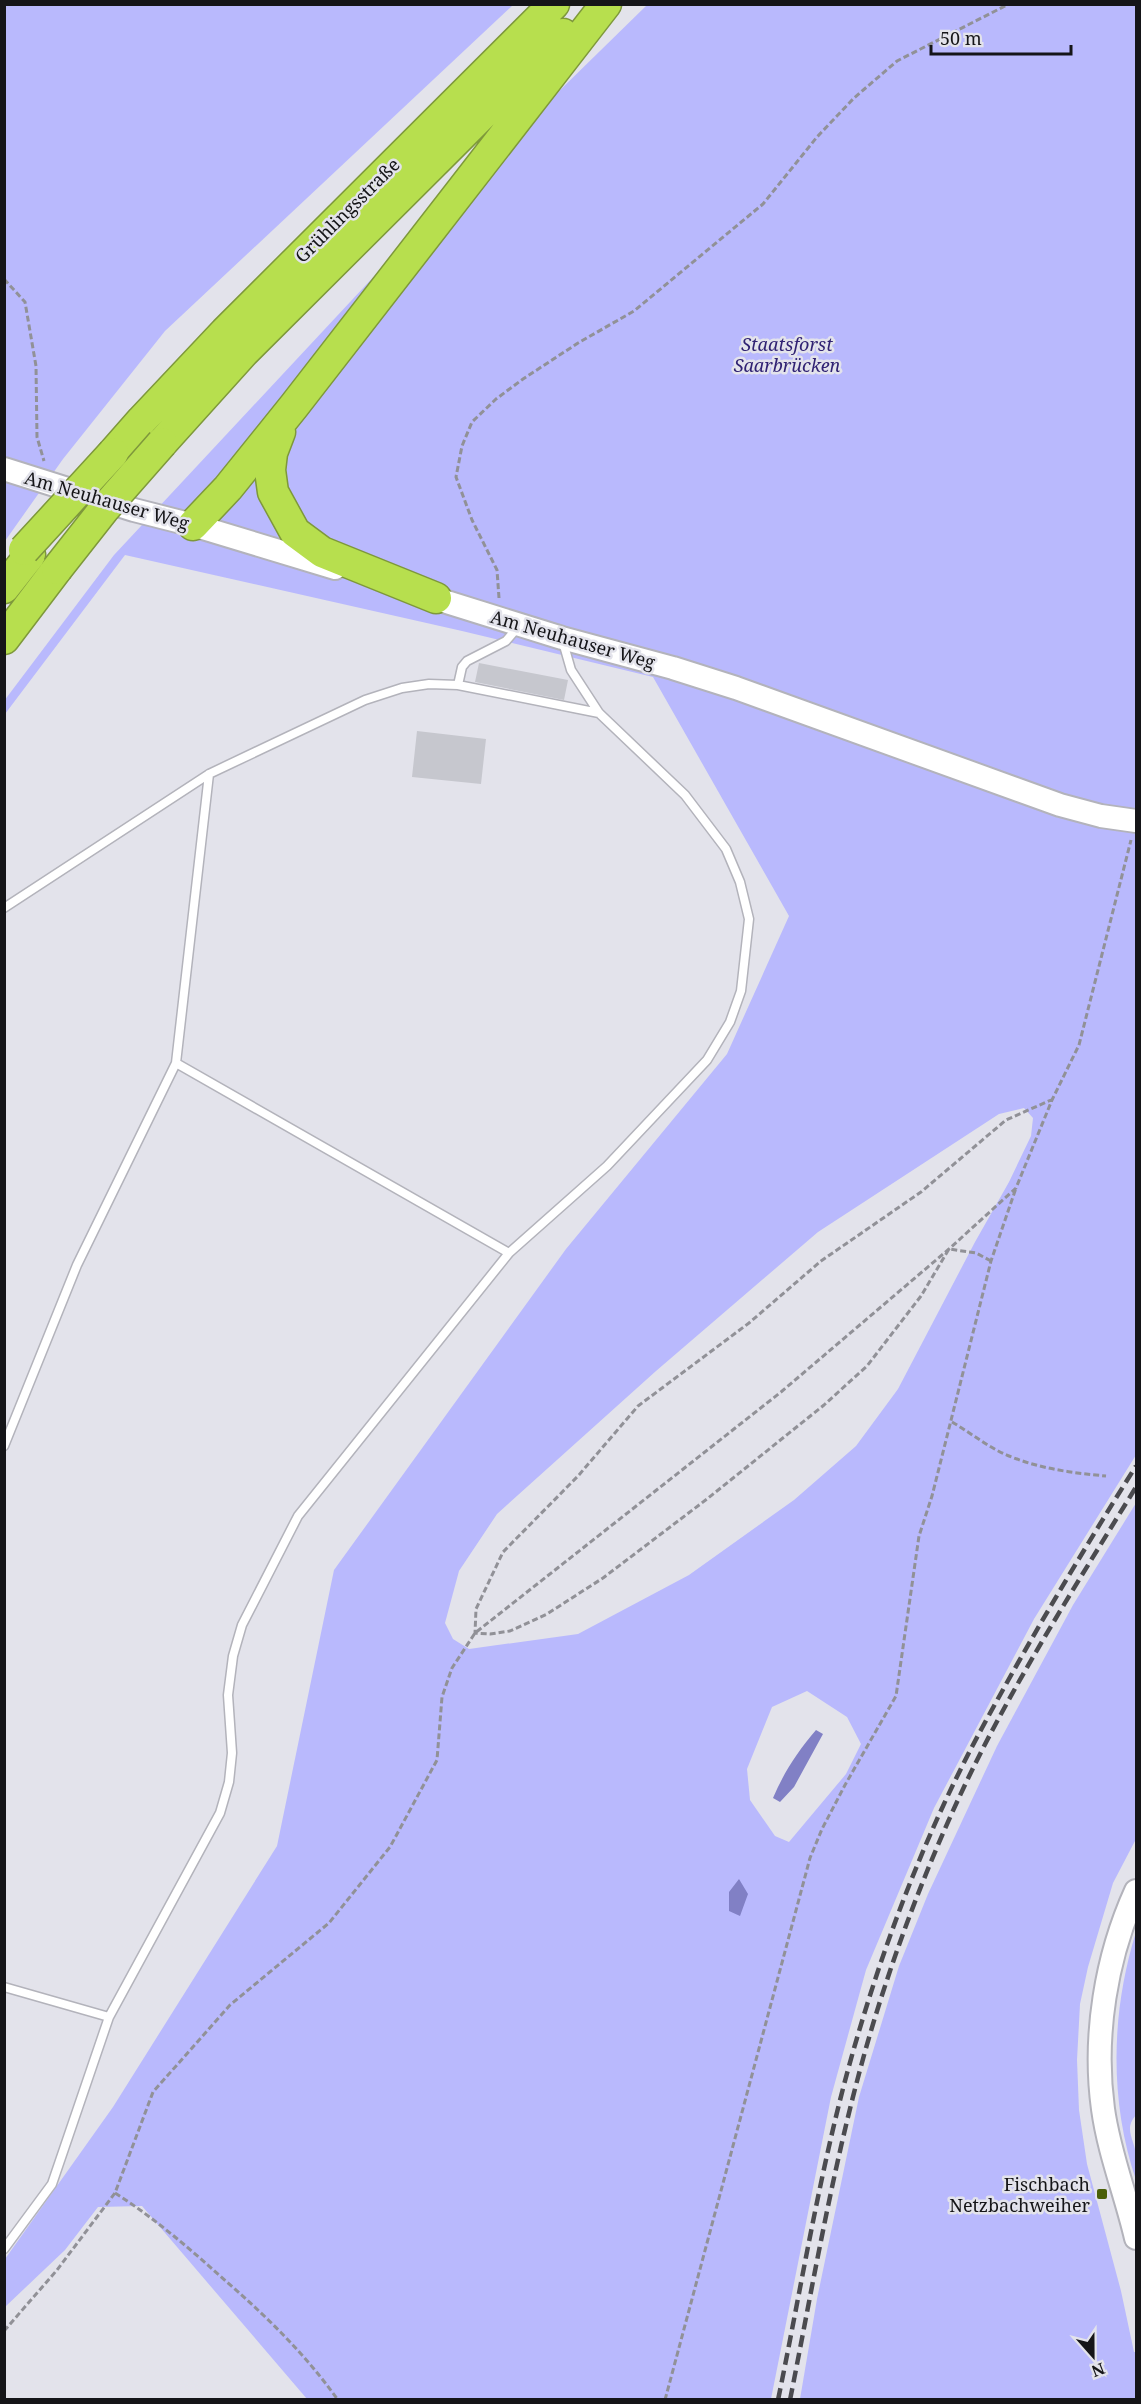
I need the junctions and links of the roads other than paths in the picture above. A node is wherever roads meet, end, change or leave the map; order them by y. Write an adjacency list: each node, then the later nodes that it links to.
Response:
1 (554, 4): 7 (highway, Grühlingsstraße, bridge)
2 (593, 4): 12 (highway, bridge)
3 (606, 4): 4 (highway)
4 (294, 406): 6 (highway); 9 (highway)
5 (4, 469): 6 (street, Am Neuhauser Weg)
6 (193, 525): 9 (street, Am Neuhauser Weg)
7 (19, 557): 8 (highway, Grühlingsstraße)
8 (4, 588)
9 (435, 598): 10 (street, Am Neuhauser Weg)
10 (510, 622): 11 (street, Am Neuhauser Weg); 13 (lane)
11 (562, 638): 14 (lane); 16 (street, Am Neuhauser Weg)
12 (4, 639)
13 (458, 686): 14 (lane); 15 (lane)
14 (599, 713): 19 (lane)
15 (209, 774): 17 (lane); 18 (lane)
16 (1136, 821)
17 (4, 908)
18 (176, 1063): 19 (lane); 20 (lane)
19 (509, 1253): 23 (lane)
20 (4, 1446)
21 (1137, 1891): 24 (street)
22 (4, 1987): 23 (lane)
23 (109, 2017): 25 (lane)
24 (1136, 2234)
25 (4, 2249)

